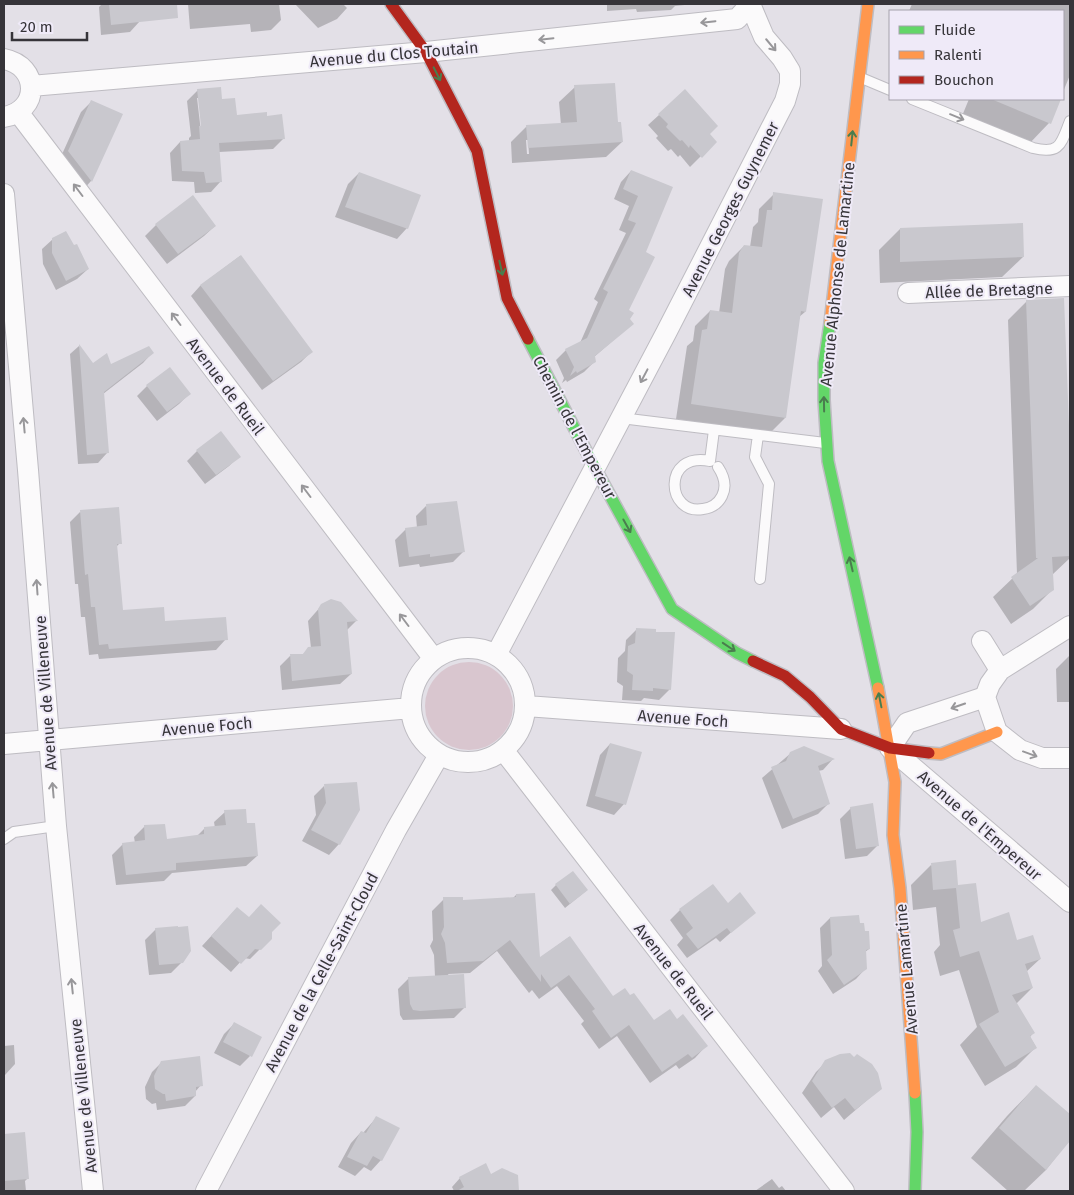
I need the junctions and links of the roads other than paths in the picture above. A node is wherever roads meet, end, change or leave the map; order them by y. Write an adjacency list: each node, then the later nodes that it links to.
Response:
1 (391, 4): 4 (street, Chemin de l'Empereur)
2 (750, 4): 4 (street, Avenue du Clos Toutain, one-way to 4); 15 (street, Avenue Georges Guynemer, one-way to 15)
3 (868, 4): 6 (street, Avenue Alphonse de Lamartine)
4 (426, 52): 7 (street, Avenue du Clos Toutain); 20 (street, Chemin de l'Empereur, one-way to 20)
5 (4, 58): 7 (street)
6 (858, 77): 8 (lane); 18 (street, Avenue Alphonse de Lamartine, one-way to 6)
7 (31, 86): 10 (street)
8 (889, 90)
9 (914, 100): 11 (lane, one-way to 11)
10 (11, 115): 25 (street, Avenue de Rueil, one-way to 10)
11 (1070, 121)
12 (4, 194): 32 (street, Avenue de Villeneuve, one-way to 12)
13 (1070, 286): 14 (street, Allée de Bretagne)
14 (908, 293)
15 (621, 418): 16 (lane); 20 (street)
16 (714, 430): 17 (lane); 19 (lane)
17 (758, 435): 18 (lane); 21 (lane)
18 (825, 443): 34 (street, Avenue Alphonse de Lamartine, one-way to 18)
19 (718, 467)
20 (595, 468): 24 (street); 30 (street, Chemin de l'Empereur, one-way to 30)
21 (760, 579)
22 (1070, 626): 26 (street)
23 (982, 641): 26 (street)
24 (496, 655): 25 (street); 28 (street)
25 (434, 659): 29 (street)
26 (1000, 670): 27 (street)
27 (985, 696): 31 (street); 34 (street, one-way to 34)
28 (526, 706): 30 (street, Avenue Foch); 35 (street)
29 (411, 708): 32 (street, Avenue Foch); 36 (street)
30 (841, 729): 34 (street, Chemin de l'Empereur)
31 (997, 732): 34 (street, Chemin de l'Empereur); 37 (street, one-way to 37)
32 (48, 740): 33 (street, Avenue Foch); 38 (street, Avenue de Villeneuve, one-way to 32)
33 (4, 744)
34 (890, 748): 40 (street, Avenue de l'Empereur); 44 (street, Avenue Lamartine)
35 (504, 751): 36 (street); 43 (street, Avenue de Rueil)
36 (439, 755): 42 (street, Avenue de la Celle-Saint-Cloud)
37 (1070, 758)
38 (56, 826): 39 (lane); 41 (street, Avenue de Villeneuve, one-way to 38)
39 (4, 839)
40 (1070, 902)
41 (93, 1191)
42 (206, 1191)
43 (844, 1191)
44 (914, 1191)

